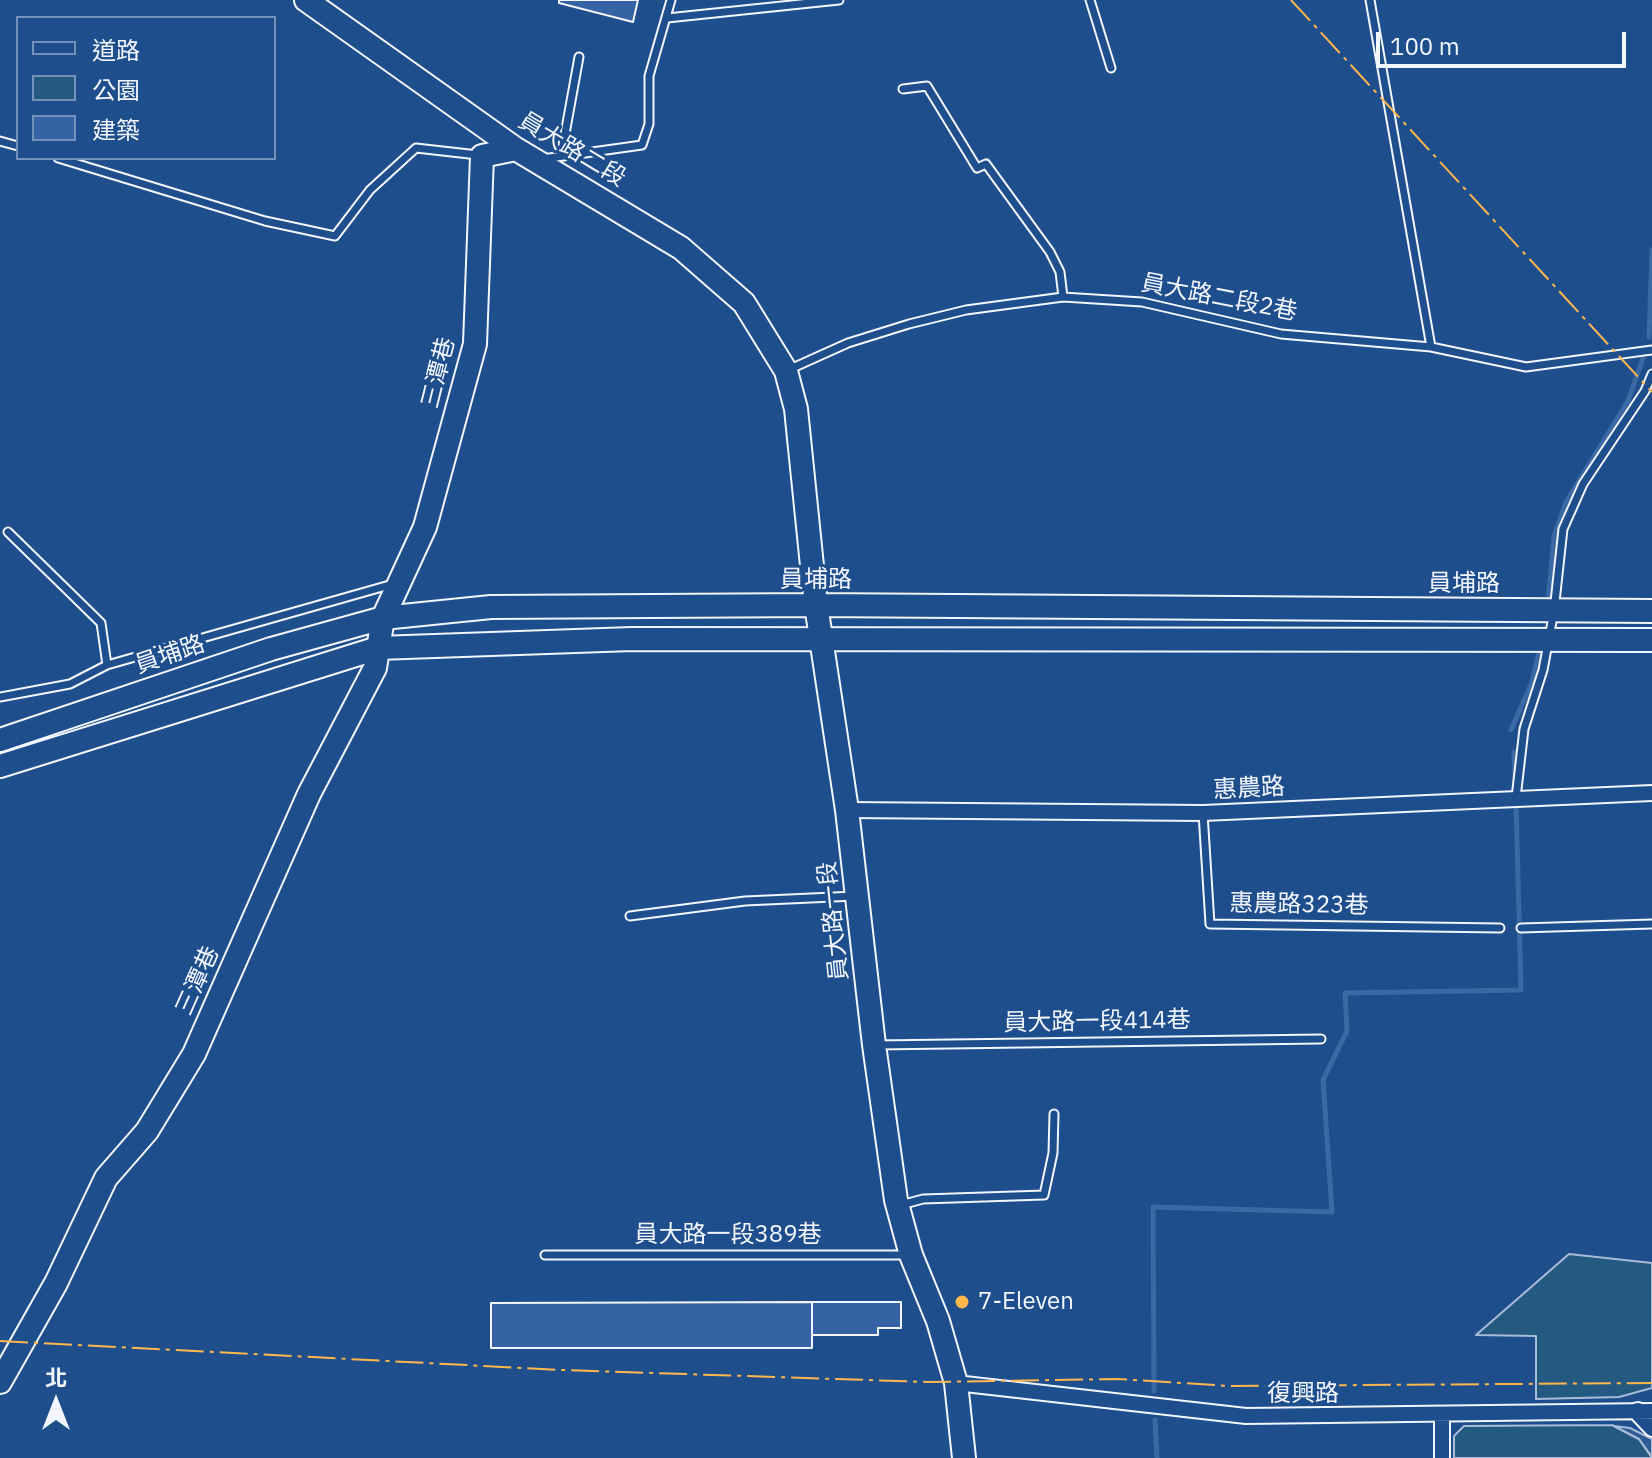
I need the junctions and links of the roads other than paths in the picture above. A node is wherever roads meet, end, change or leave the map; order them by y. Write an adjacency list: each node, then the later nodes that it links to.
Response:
1 (306, 0): 10 (street, 員大路二段)
2 (671, 0): 6 (lane)
3 (839, 0): 6 (lane)
4 (1090, 0): 8 (lane)
5 (1370, 0): 15 (lane)
6 (667, 18): 12 (lane)
7 (579, 57): 12 (lane)
8 (1111, 68)
9 (903, 89): 14 (lane)
10 (526, 154): 11 (street); 12 (lane); 17 (street, 員大路二段)
11 (482, 156): 13 (lane); 20 (street, 三潭巷)
12 (561, 156)
13 (65, 160)
14 (1063, 297): 15 (lane, 員大路二段2巷); 17 (lane, 員大路二段2巷)
15 (1431, 347): 16 (lane, 員大路二段2巷)
16 (1652, 350)
17 (786, 371): 21 (street, 員大路一段)
18 (1652, 374): 22 (lane)
19 (8, 532): 29 (lane)
20 (403, 581): 24 (street, 三潭巷); 29 (lane)
21 (816, 605): 22 (street, 員埔路); 24 (street, 員埔路); 27 (street, 員大路一段)
22 (1554, 611): 23 (street, 員埔路); 25 (lane)
23 (1652, 611)
24 (383, 618): 28 (street, 三潭巷); 31 (street, 員埔路)
25 (1548, 639): 26 (street); 27 (street); 34 (lane)
26 (1652, 640)
27 (821, 641): 28 (street); 35 (street, 員大路一段)
28 (378, 648): 32 (street); 48 (street, 三潭巷)
29 (107, 665): 30 (lane)
30 (0, 697)
31 (0, 740)
32 (0, 766)
33 (1652, 793): 34 (street, 惠農路)
34 (1516, 798): 36 (street, 惠農路)
35 (847, 810): 36 (street, 惠農路); 37 (street, 員大路一段)
36 (1203, 813): 40 (lane, 惠農路323巷)
37 (857, 896): 38 (lane); 43 (street, 員大路一段)
38 (630, 916)
39 (1652, 924): 41 (lane)
40 (1500, 928)
41 (1521, 928)
42 (1321, 1039): 43 (lane, 員大路一段414巷)
43 (874, 1045): 45 (street, 員大路一段)
44 (1054, 1114): 45 (lane)
45 (898, 1206): 47 (street, 員大路一段)
46 (545, 1255): 47 (lane, 員大路一段389巷)
47 (911, 1255): 49 (street, 員大路一段)
48 (0, 1382)
49 (956, 1383): 53 (street, 復興路); 55 (street, 員大路一段)
50 (1652, 1404): 51 (street)
51 (1635, 1411): 52 (street, 復興路); 53 (street, 復興路); 54 (street)
52 (1652, 1411)
53 (1442, 1416): 56 (street)
54 (1652, 1429)
55 (964, 1458)
56 (1442, 1458)

